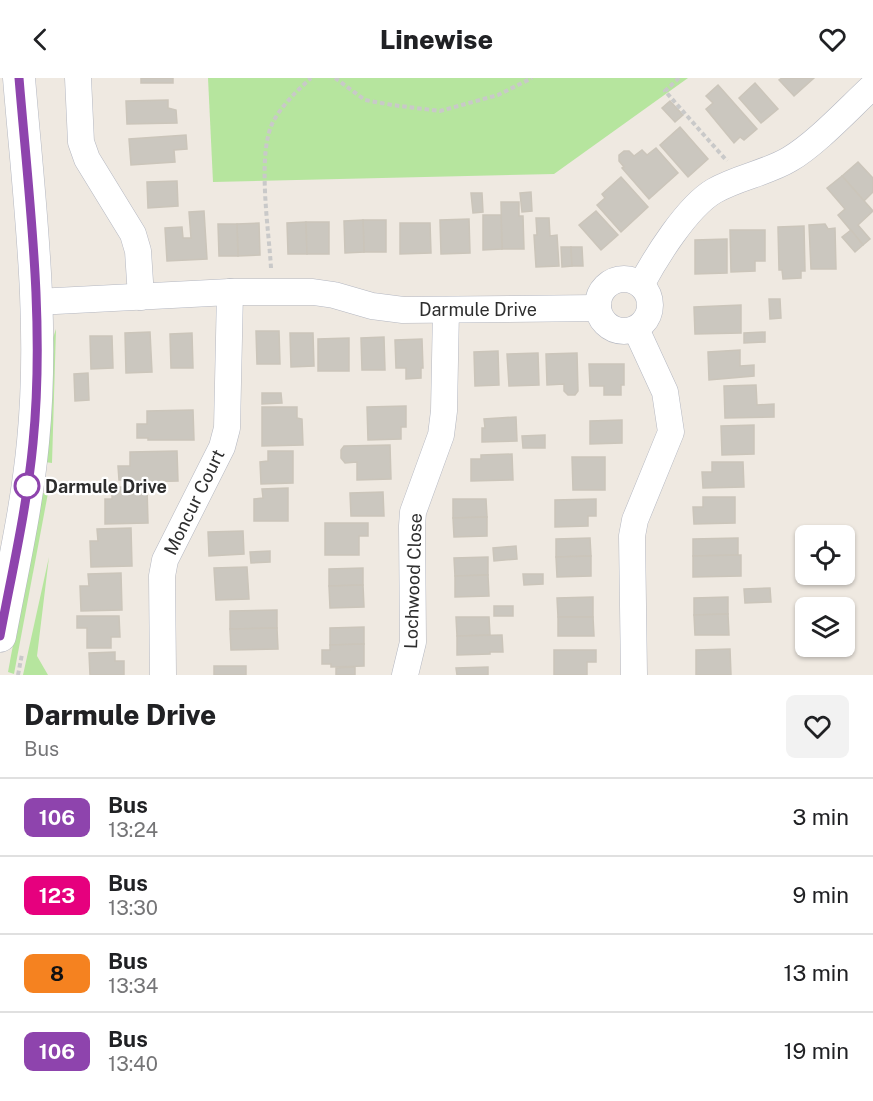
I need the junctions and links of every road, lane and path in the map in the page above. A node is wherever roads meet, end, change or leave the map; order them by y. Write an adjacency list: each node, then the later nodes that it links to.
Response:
1 (19, 78): 13 (street)
2 (78, 78): 12 (street)
3 (311, 78): 11 (path)
4 (335, 78): 5 (path)
5 (532, 78)
6 (679, 78): 8 (path)
7 (873, 86): 8 (street)
8 (743, 179): 9 (street)
9 (641, 285): 14 (street); 16 (street)
10 (230, 292): 11 (street, Darmule Drive); 12 (street, Darmule Drive); 18 (street, Moncur Court)
11 (273, 292): 15 (street, Darmule Drive)
12 (141, 297): 13 (street, Darmule Drive)
13 (36, 302): 17 (street)
14 (598, 308): 15 (street, Darmule Drive); 16 (street)
15 (446, 310): 19 (street, Lochwood Close)
16 (636, 329): 20 (street)
17 (0, 636)
18 (163, 675)
19 (405, 675)
20 (634, 675)

